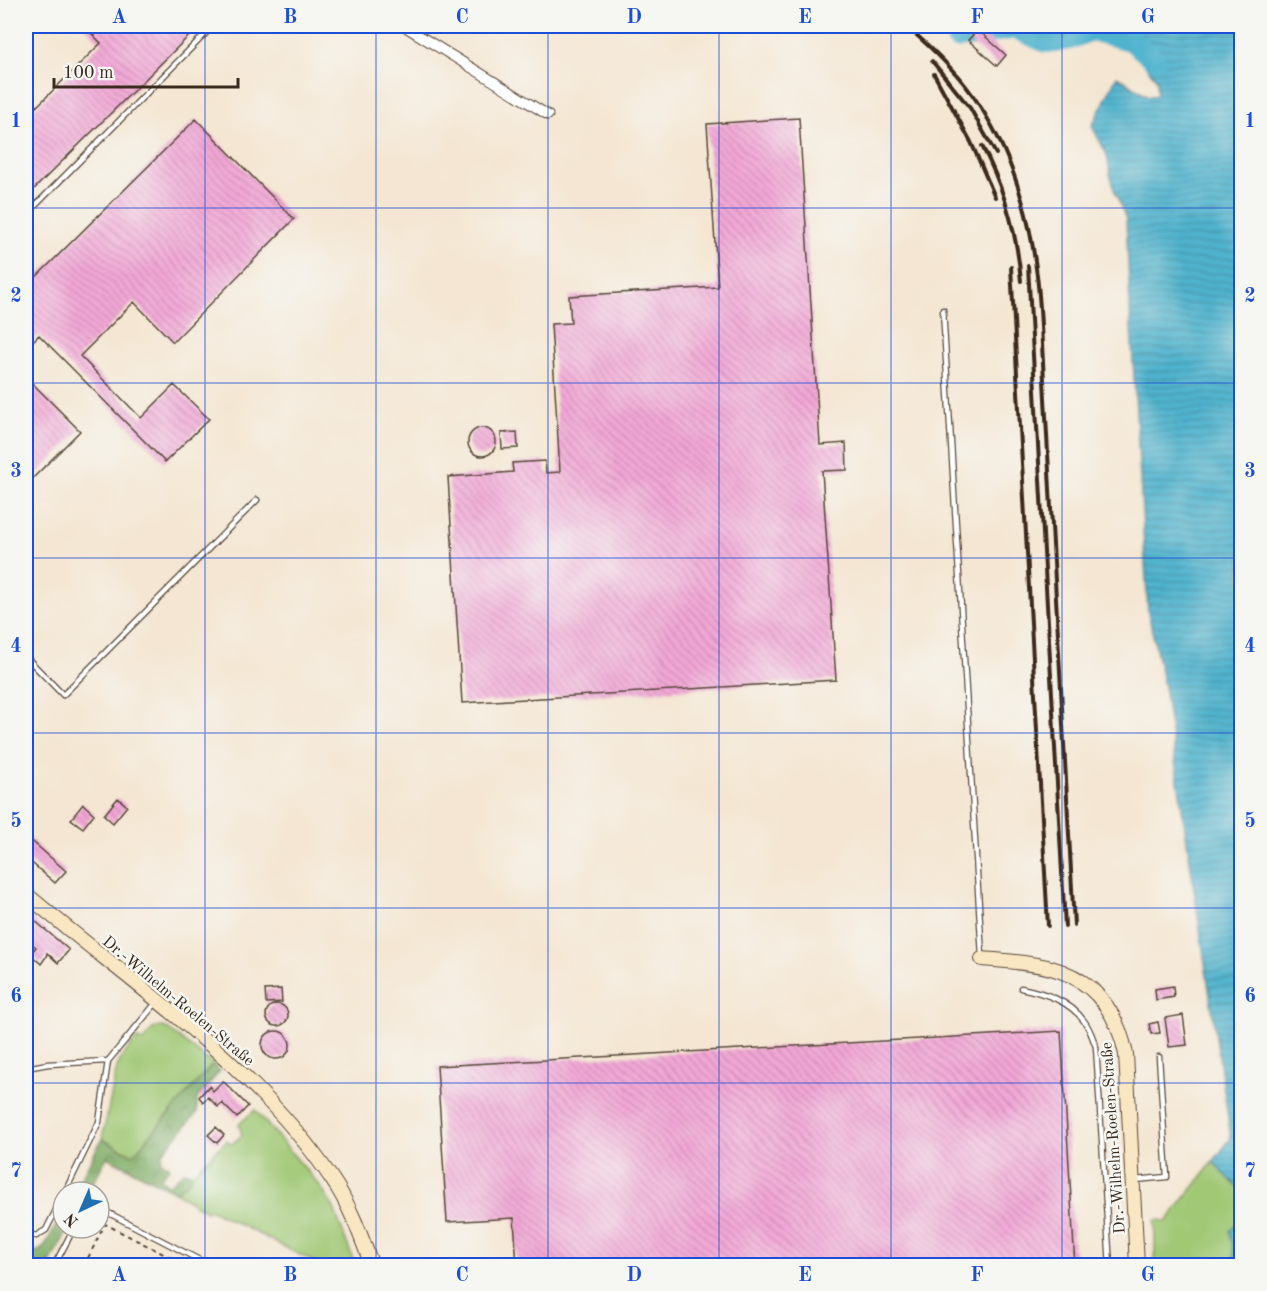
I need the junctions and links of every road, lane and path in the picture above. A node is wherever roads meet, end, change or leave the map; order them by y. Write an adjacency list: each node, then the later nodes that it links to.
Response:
1 (213, 26): 4 (lane)
2 (404, 26): 3 (street)
3 (548, 115)
4 (26, 215)
5 (943, 310): 9 (lane)
6 (257, 500): 7 (lane)
7 (26, 657)
8 (26, 894): 11 (main road, Dr.-Wilhelm-Roelen-Straße)
9 (982, 959): 16 (main road, Dr.-Wilhelm-Roelen-Straße)
10 (1021, 988): 26 (lane)
11 (158, 1001): 13 (lane); 25 (main road, Dr.-Wilhelm-Roelen-Straße)
12 (1159, 1057): 16 (lane)
13 (108, 1061): 14 (lane); 15 (lane)
14 (26, 1068)
15 (71, 1180)
16 (1132, 1180): 27 (main road, Dr.-Wilhelm-Roelen-Straße)
17 (111, 1214): 24 (lane)
18 (51, 1220): 19 (lane)
19 (26, 1233)
20 (68, 1240): 21 (lane)
21 (54, 1266)
22 (84, 1266): 23 (path)
23 (187, 1266)
24 (211, 1266)
25 (372, 1266)
26 (1110, 1266)
27 (1137, 1266)

